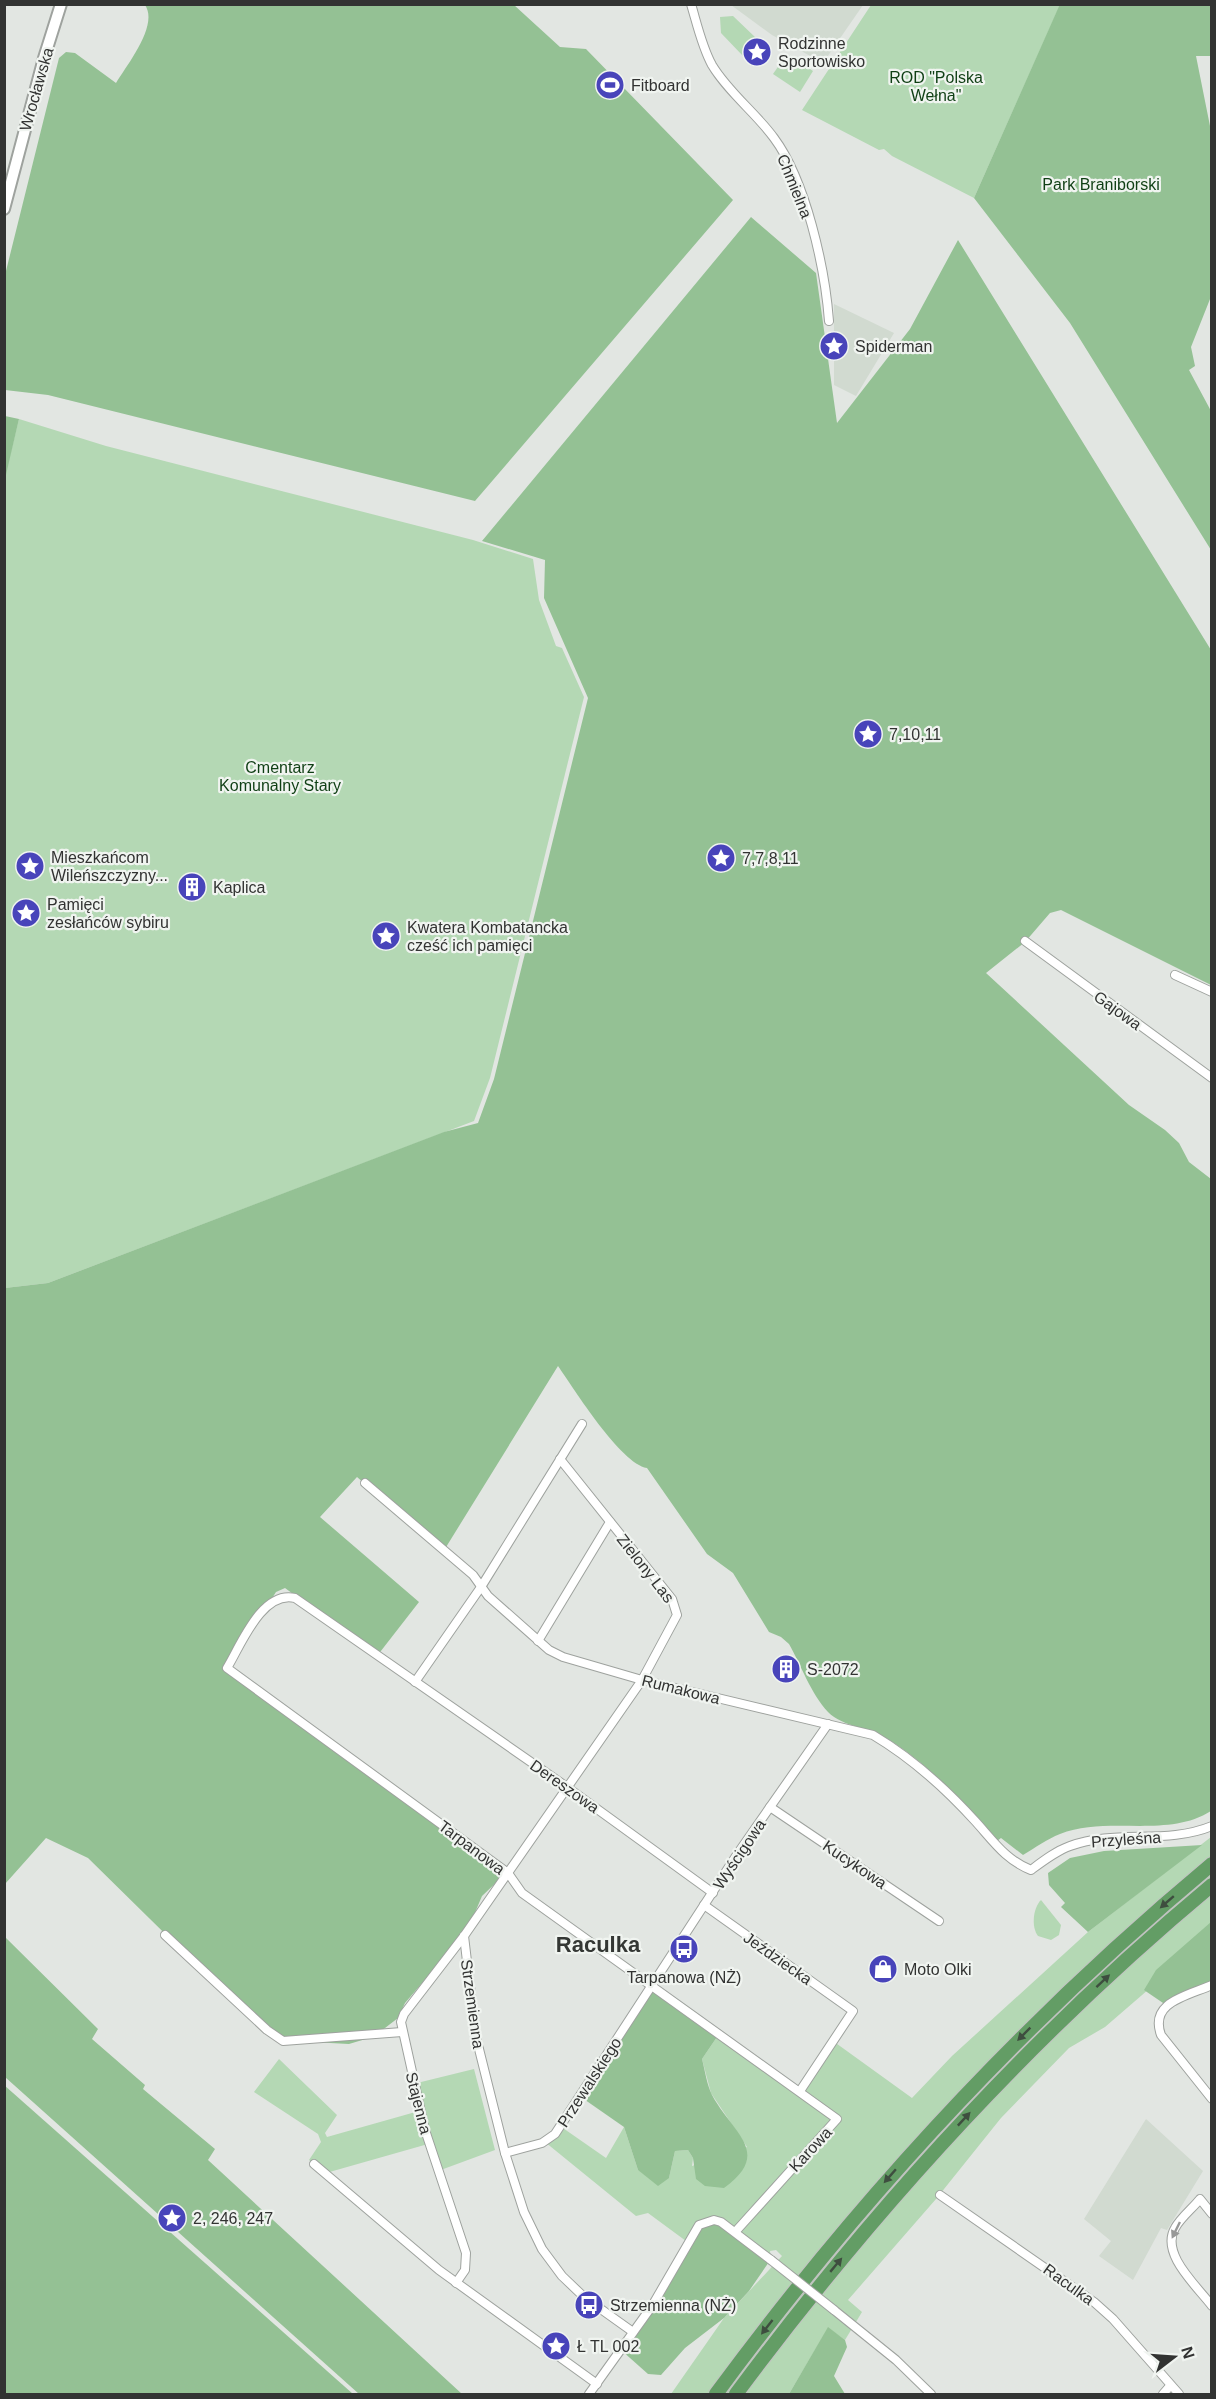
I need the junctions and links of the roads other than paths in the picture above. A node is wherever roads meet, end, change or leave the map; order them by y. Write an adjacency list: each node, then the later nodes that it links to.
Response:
1 (61, 4): 3 (main road, Wrocławska)
2 (691, 4): 4 (street, Chmielna)
3 (4, 209)
4 (829, 321)
5 (1024, 941): 8 (street, Gajowa)
6 (1175, 975): 7 (street)
7 (1212, 992)
8 (1212, 1078)
9 (582, 1424): 10 (street)
10 (560, 1460): 12 (street, Zielony Las); 13 (street)
11 (365, 1483): 13 (street, Rumakowa)
12 (610, 1522): 15 (street, Zielony Las); 16 (street, Zielony Las)
13 (481, 1587): 15 (street, Rumakowa); 17 (street)
14 (295, 1598): 17 (street, Dereszowa); 24 (street, Tarpanowa)
15 (537, 1641): 16 (street, Rumakowa)
16 (642, 1680): 18 (street, Rumakowa); 19 (street, Strzemienna)
17 (415, 1682): 19 (street, Dereszowa)
18 (828, 1724): 20 (street, Wyścigowa); 22 (street, Rumakowa)
19 (568, 1787): 24 (street, Strzemienna); 26 (street, Dereszowa)
20 (770, 1807): 26 (street, Wyścigowa); 28 (street, Kucykowa)
21 (1212, 1826): 22 (street, Przyleśna)
22 (1012, 1862)
23 (1212, 1864): 47 (highway, one-way to 47)
24 (508, 1873): 30 (street, Strzemienna); 31 (street, Tarpanowa)
25 (1212, 1885): 48 (highway, one-way to 25)
26 (712, 1893): 27 (street, Wyścigowa)
27 (704, 1905): 31 (street, Wyścigowa); 34 (street, Jeździecka)
28 (939, 1921)
29 (165, 1935): 33 (street)
30 (464, 1936): 33 (street); 36 (street, Strzemienna)
31 (652, 1984): 34 (street, Tarpanowa); 36 (street, Przewalskiego)
32 (1212, 1985): 35 (street)
33 (402, 2032): 41 (street, Stajenna)
34 (800, 2091): 40 (street, Karowa)
35 (1212, 2099)
36 (505, 2153): 43 (street, Strzemienna)
37 (314, 2164): 41 (street)
38 (940, 2194): 45 (street, Raculka)
39 (1212, 2214): 42 (street, one-way to 42)
40 (736, 2231): 43 (street); 49 (street, bridge)
41 (456, 2283): 44 (street)
42 (1212, 2306)
43 (633, 2332): 44 (street)
44 (597, 2384): 46 (street)
45 (1170, 2386): 50 (street); 51 (street, Raculka)
46 (589, 2394)
47 (716, 2394)
48 (736, 2394)
49 (932, 2394)
50 (1163, 2394)
51 (1179, 2394)

